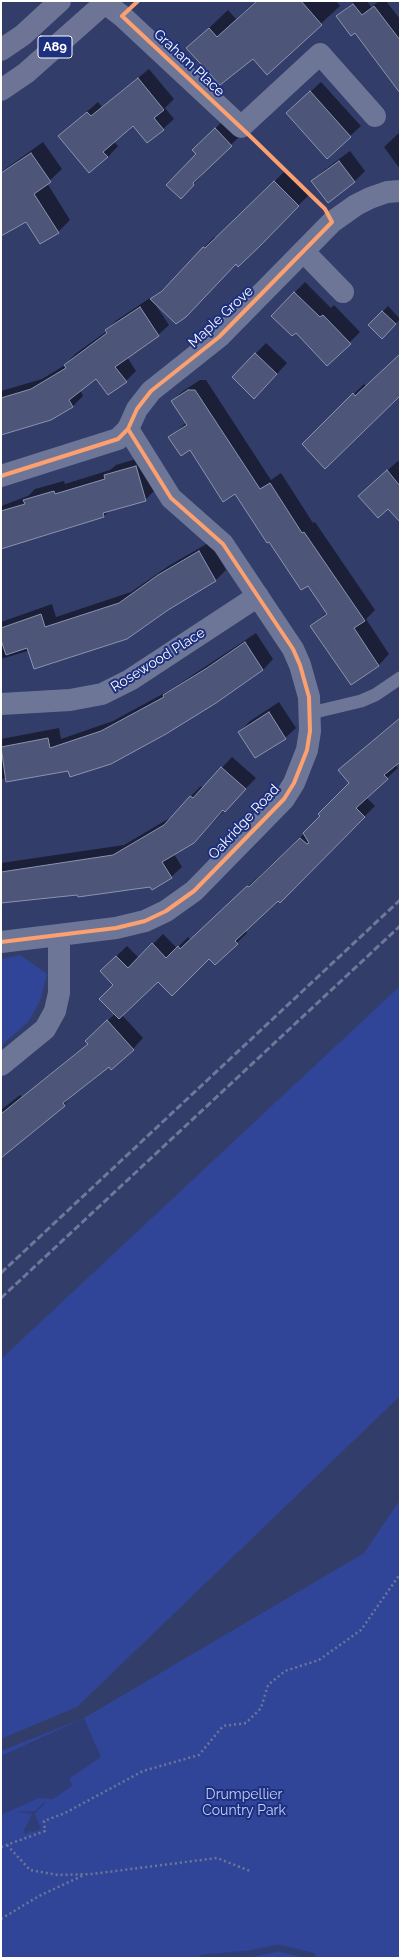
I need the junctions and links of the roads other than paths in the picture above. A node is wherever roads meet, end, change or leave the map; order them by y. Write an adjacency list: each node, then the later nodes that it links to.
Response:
1 (60, 1): 3 (main road, A89)
2 (106, 2): 4 (main road, A89); 5 (street, Graham Place)
3 (1, 50)
4 (1, 90)
5 (375, 116)
6 (400, 191): 7 (street, Maple Grove)
7 (304, 252): 8 (street); 9 (street, Maple Grove)
8 (343, 292)
9 (128, 429): 10 (street); 11 (street, Oakridge Road)
10 (1, 476)
11 (258, 596): 13 (street, Rosewood Place); 14 (street, Oakridge Road)
12 (400, 678): 14 (lane)
13 (1, 704)
14 (311, 713): 15 (street, Oakridge Road)
15 (60, 936): 16 (street, Oakridge Road); 17 (street)
16 (1, 942)
17 (1, 1065)

